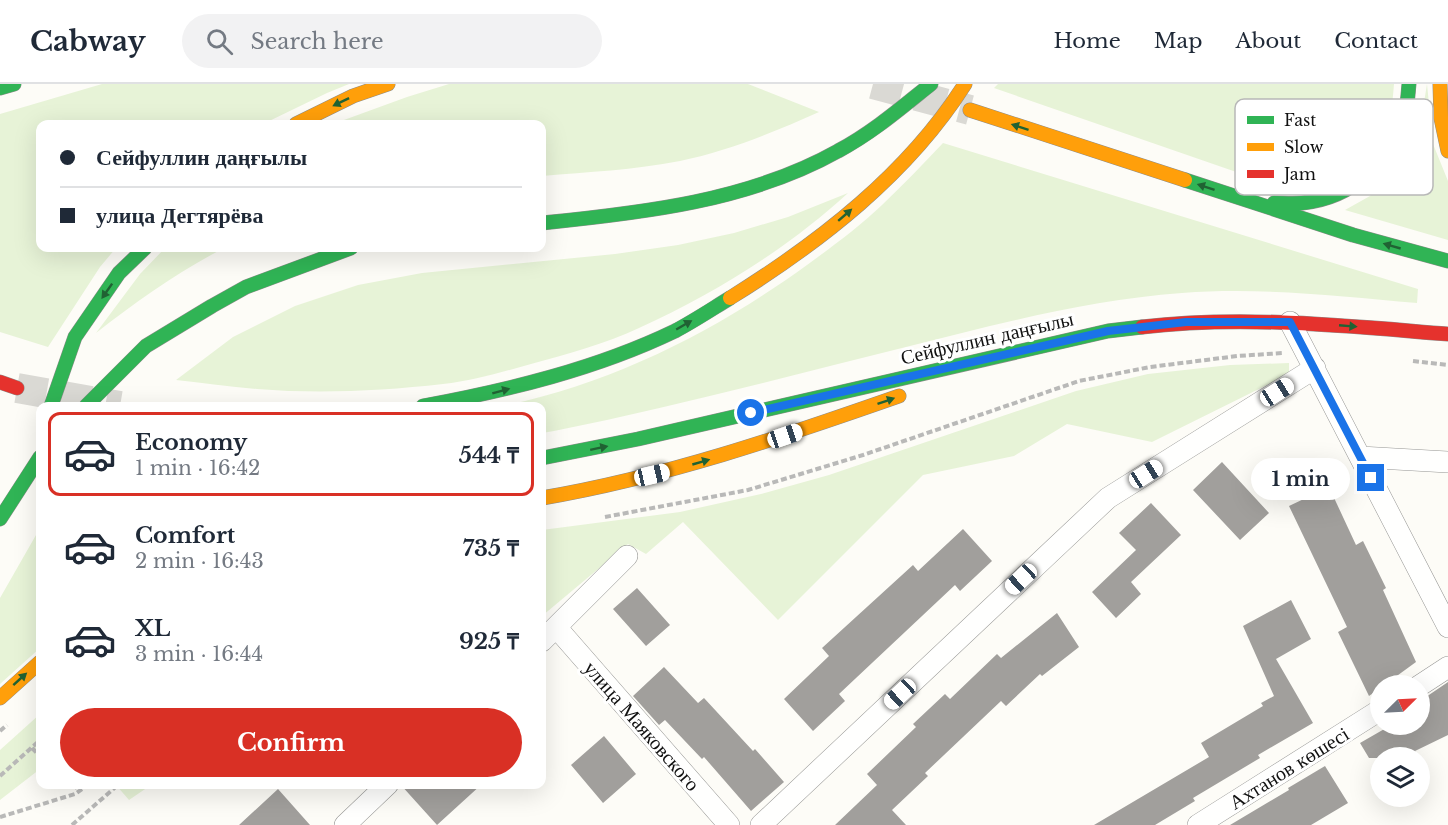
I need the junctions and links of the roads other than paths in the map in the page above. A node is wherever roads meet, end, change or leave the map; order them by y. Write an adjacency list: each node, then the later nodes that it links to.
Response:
1 (14, 84): 7 (main road)
2 (387, 84): 10 (main road, one-way to 10)
3 (931, 84): 14 (main road)
4 (965, 84): 26 (main road, one-way to 4)
5 (1409, 84): 8 (main road)
6 (1440, 84): 11 (main road)
7 (0, 88)
8 (1407, 99)
9 (970, 110): 13 (main road, one-way to 9)
10 (304, 120)
11 (1448, 151)
12 (1334, 195): 13 (main road)
13 (1244, 200): 17 (main road, one-way to 13)
14 (546, 223)
15 (141, 252): 24 (main road, one-way to 24)
16 (340, 252): 25 (main road)
17 (1448, 261)
18 (1290, 322): 19 (main road, Сейфуллин даңғылы, one-way to 19); 20 (main road, Сейфуллин даңғылы); 21 (street)
19 (1448, 334)
20 (1045, 345): 27 (main road, Сейфуллин даңғылы, one-way to 20); 31 (main road, one-way to 20)
21 (1310, 360): 28 (street); 44 (street)
22 (0, 382): 23 (main road)
23 (17, 388)
24 (52, 402)
25 (90, 402)
26 (447, 402)
27 (546, 457)
28 (1360, 457): 29 (street); 34 (street)
29 (1448, 462)
30 (36, 463): 32 (main road)
31 (546, 497)
32 (0, 519)
33 (627, 556): 35 (street)
34 (1448, 627)
35 (549, 634): 43 (street, улица Маяковского)
36 (36, 666): 39 (main road, one-way to 36)
37 (1448, 667): 38 (street)
38 (1430, 679)
39 (0, 698)
40 (1370, 716): 45 (street, Ахтанов көшесі)
41 (383, 789): 42 (street)
42 (345, 825)
43 (729, 825)
44 (761, 825)
45 (1198, 825)

